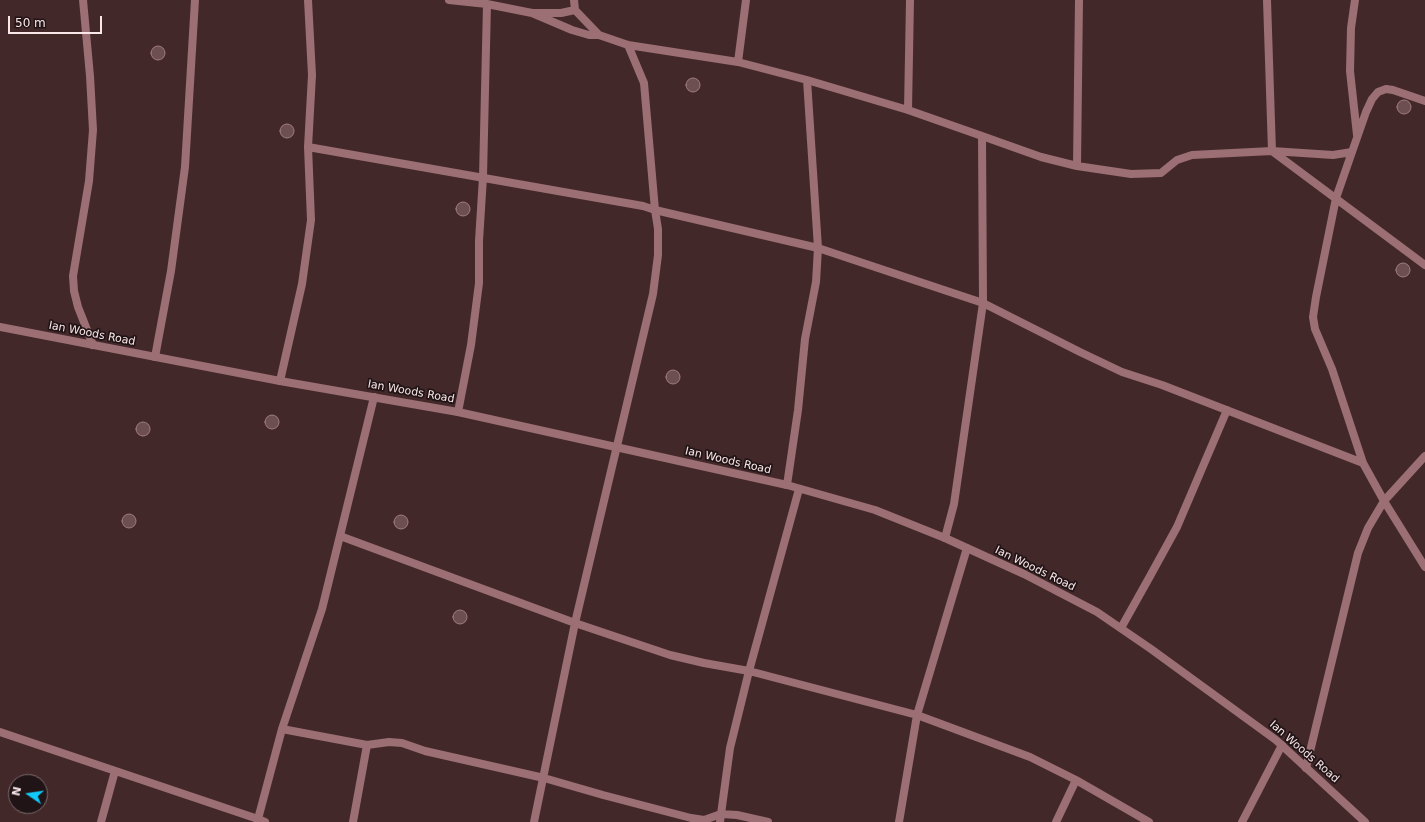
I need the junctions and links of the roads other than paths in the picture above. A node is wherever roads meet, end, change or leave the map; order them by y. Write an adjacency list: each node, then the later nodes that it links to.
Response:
1 (83, 0): 33 (street)
2 (195, 0): 34 (street)
3 (308, 0): 22 (street)
4 (449, 0): 11 (street)
5 (574, 0): 12 (street)
6 (746, 0): 16 (street)
7 (910, 0): 19 (street)
8 (1079, 0): 25 (street)
9 (1267, 0): 23 (street)
10 (1355, 0): 21 (street)
11 (487, 4): 13 (street); 26 (street)
12 (574, 10): 13 (street); 14 (street)
13 (532, 13): 14 (street)
14 (599, 35): 15 (street)
15 (628, 45): 16 (street); 28 (street)
16 (738, 62): 17 (street)
17 (807, 80): 19 (street); 29 (street)
18 (1425, 101): 21 (street)
19 (908, 110): 20 (street)
20 (982, 136): 25 (street); 31 (street)
21 (1357, 137): 24 (street)
22 (308, 147): 26 (street); 35 (street)
23 (1272, 151): 24 (street); 25 (street); 27 (street)
24 (1352, 152): 27 (street)
25 (1077, 166)
26 (483, 177): 28 (street); 38 (street)
27 (1336, 198): 30 (street); 41 (street)
28 (655, 210): 29 (street); 39 (street)
29 (818, 248): 31 (street); 42 (street)
30 (1425, 265)
31 (983, 303): 37 (street); 46 (street)
32 (0, 327): 33 (street, Ian Woods Road)
33 (93, 345): 34 (street, Ian Woods Road)
34 (155, 357): 35 (street, Ian Woods Road)
35 (280, 381): 36 (street, Ian Woods Road)
36 (374, 397): 38 (street, Ian Woods Road); 45 (street)
37 (1227, 410): 41 (street); 50 (street)
38 (458, 412): 39 (street, Ian Woods Road)
39 (617, 447): 42 (street, Ian Woods Road); 49 (street)
40 (1425, 456): 44 (street)
41 (1363, 463): 44 (street)
42 (787, 485): 43 (street, Ian Woods Road)
43 (799, 489): 46 (street, Ian Woods Road); 51 (street)
44 (1384, 501): 48 (street); 57 (street)
45 (340, 536): 49 (street); 53 (street)
46 (946, 538): 47 (street, Ian Woods Road)
47 (967, 548): 50 (street, Ian Woods Road); 52 (street)
48 (1425, 567)
49 (575, 623): 51 (street); 59 (street)
50 (1121, 628): 56 (street, Ian Woods Road)
51 (749, 671): 52 (street); 61 (street)
52 (917, 715): 60 (street); 67 (street)
53 (282, 729): 55 (street); 62 (street)
54 (0, 732): 58 (street)
55 (367, 744): 59 (street); 64 (street)
56 (1282, 745): 57 (street, Ian Woods Road); 70 (street)
57 (1306, 768): 71 (street, Ian Woods Road)
58 (115, 770): 62 (street); 63 (street)
59 (544, 778): 61 (street); 65 (street)
60 (1076, 780): 68 (street); 69 (street)
61 (721, 818): 66 (street)
62 (261, 821)
63 (101, 822)
64 (353, 822)
65 (534, 822)
66 (768, 822)
67 (899, 822)
68 (1056, 822)
69 (1149, 822)
70 (1242, 822)
71 (1365, 822)

